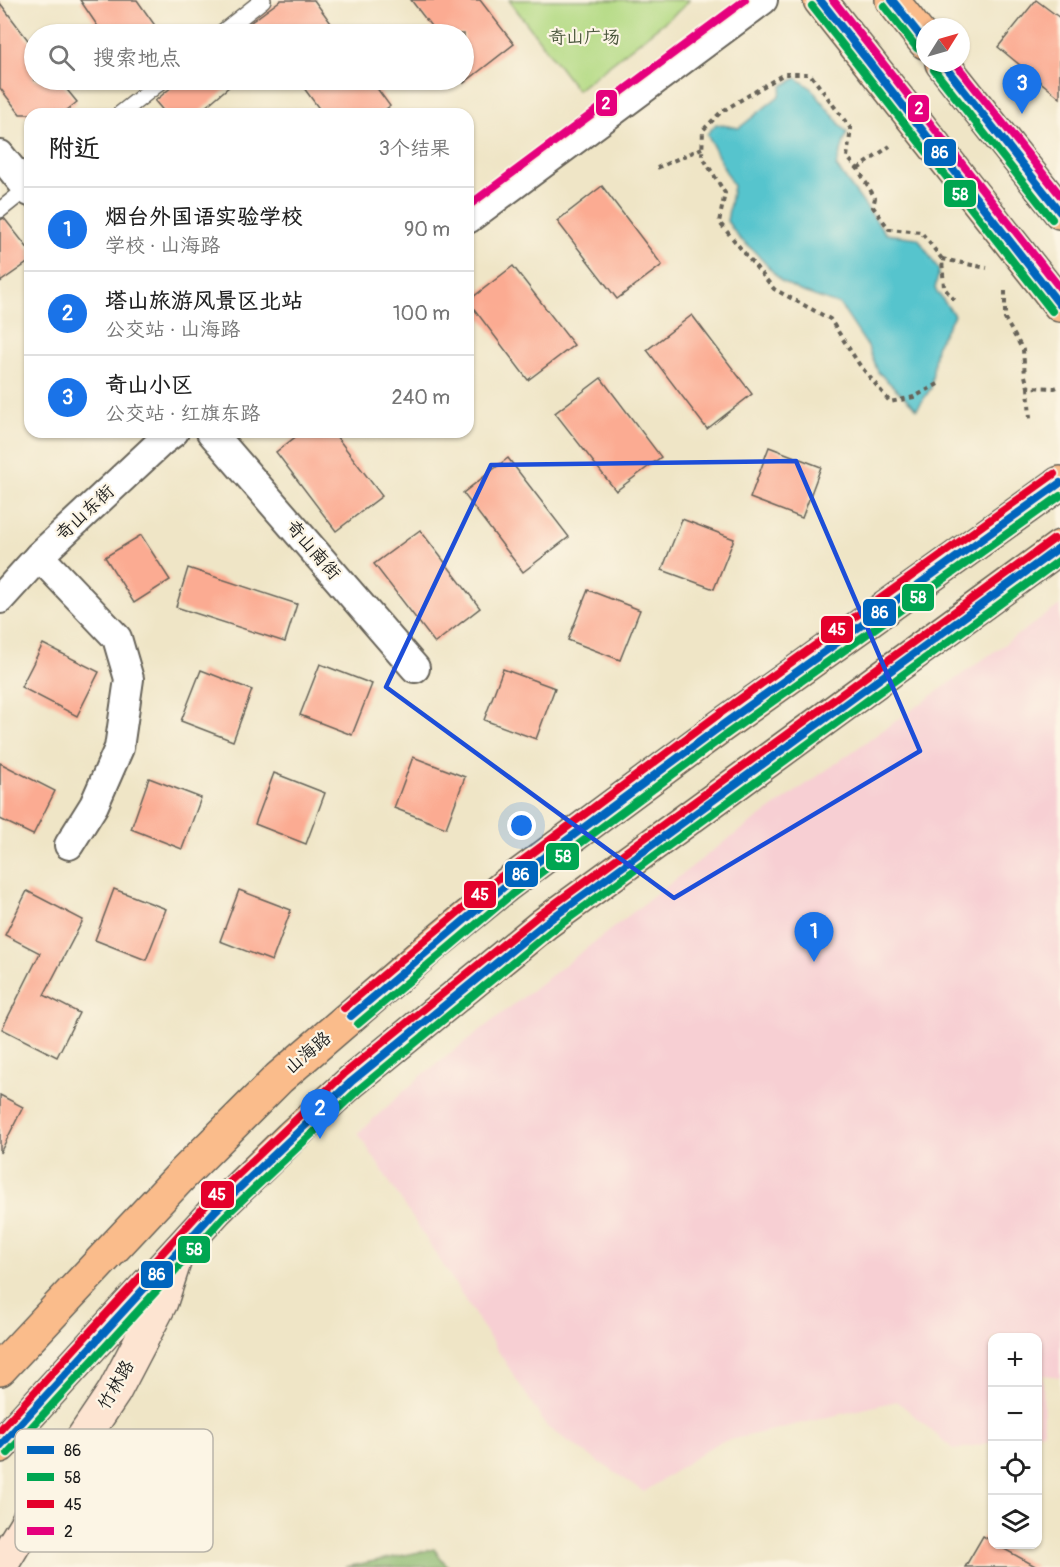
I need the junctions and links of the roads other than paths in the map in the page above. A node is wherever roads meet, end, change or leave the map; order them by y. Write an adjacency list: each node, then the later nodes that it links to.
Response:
1 (263, 0): 5 (lane)
2 (763, 0): 15 (street)
3 (820, 0): 16 (main road)
4 (892, 0): 6 (main road)
5 (233, 24)
6 (916, 31)
7 (949, 72): 14 (main road)
8 (150, 90): 9 (lane)
9 (128, 108)
10 (0, 155): 11 (street)
11 (24, 182)
12 (24, 192): 13 (lane)
13 (0, 210)
14 (1060, 213)
15 (474, 215)
16 (1060, 305)
17 (166, 438): 21 (street, 奇山东街)
18 (216, 438): 23 (street, 奇山南街)
19 (1060, 483): 26 (main road, 山海路)
20 (1058, 549): 25 (main road)
21 (39, 556): 22 (street, 奇山东街); 24 (street)
22 (0, 599)
23 (415, 669)
24 (69, 845)
25 (176, 1256): 27 (main road); 28 (main road, 竹林路)
26 (0, 1369)
27 (16, 1429)
28 (89, 1429)
29 (15, 1430): 30 (main road)
30 (0, 1446)
31 (15, 1542): 32 (main road, 竹林路)
32 (0, 1566)

